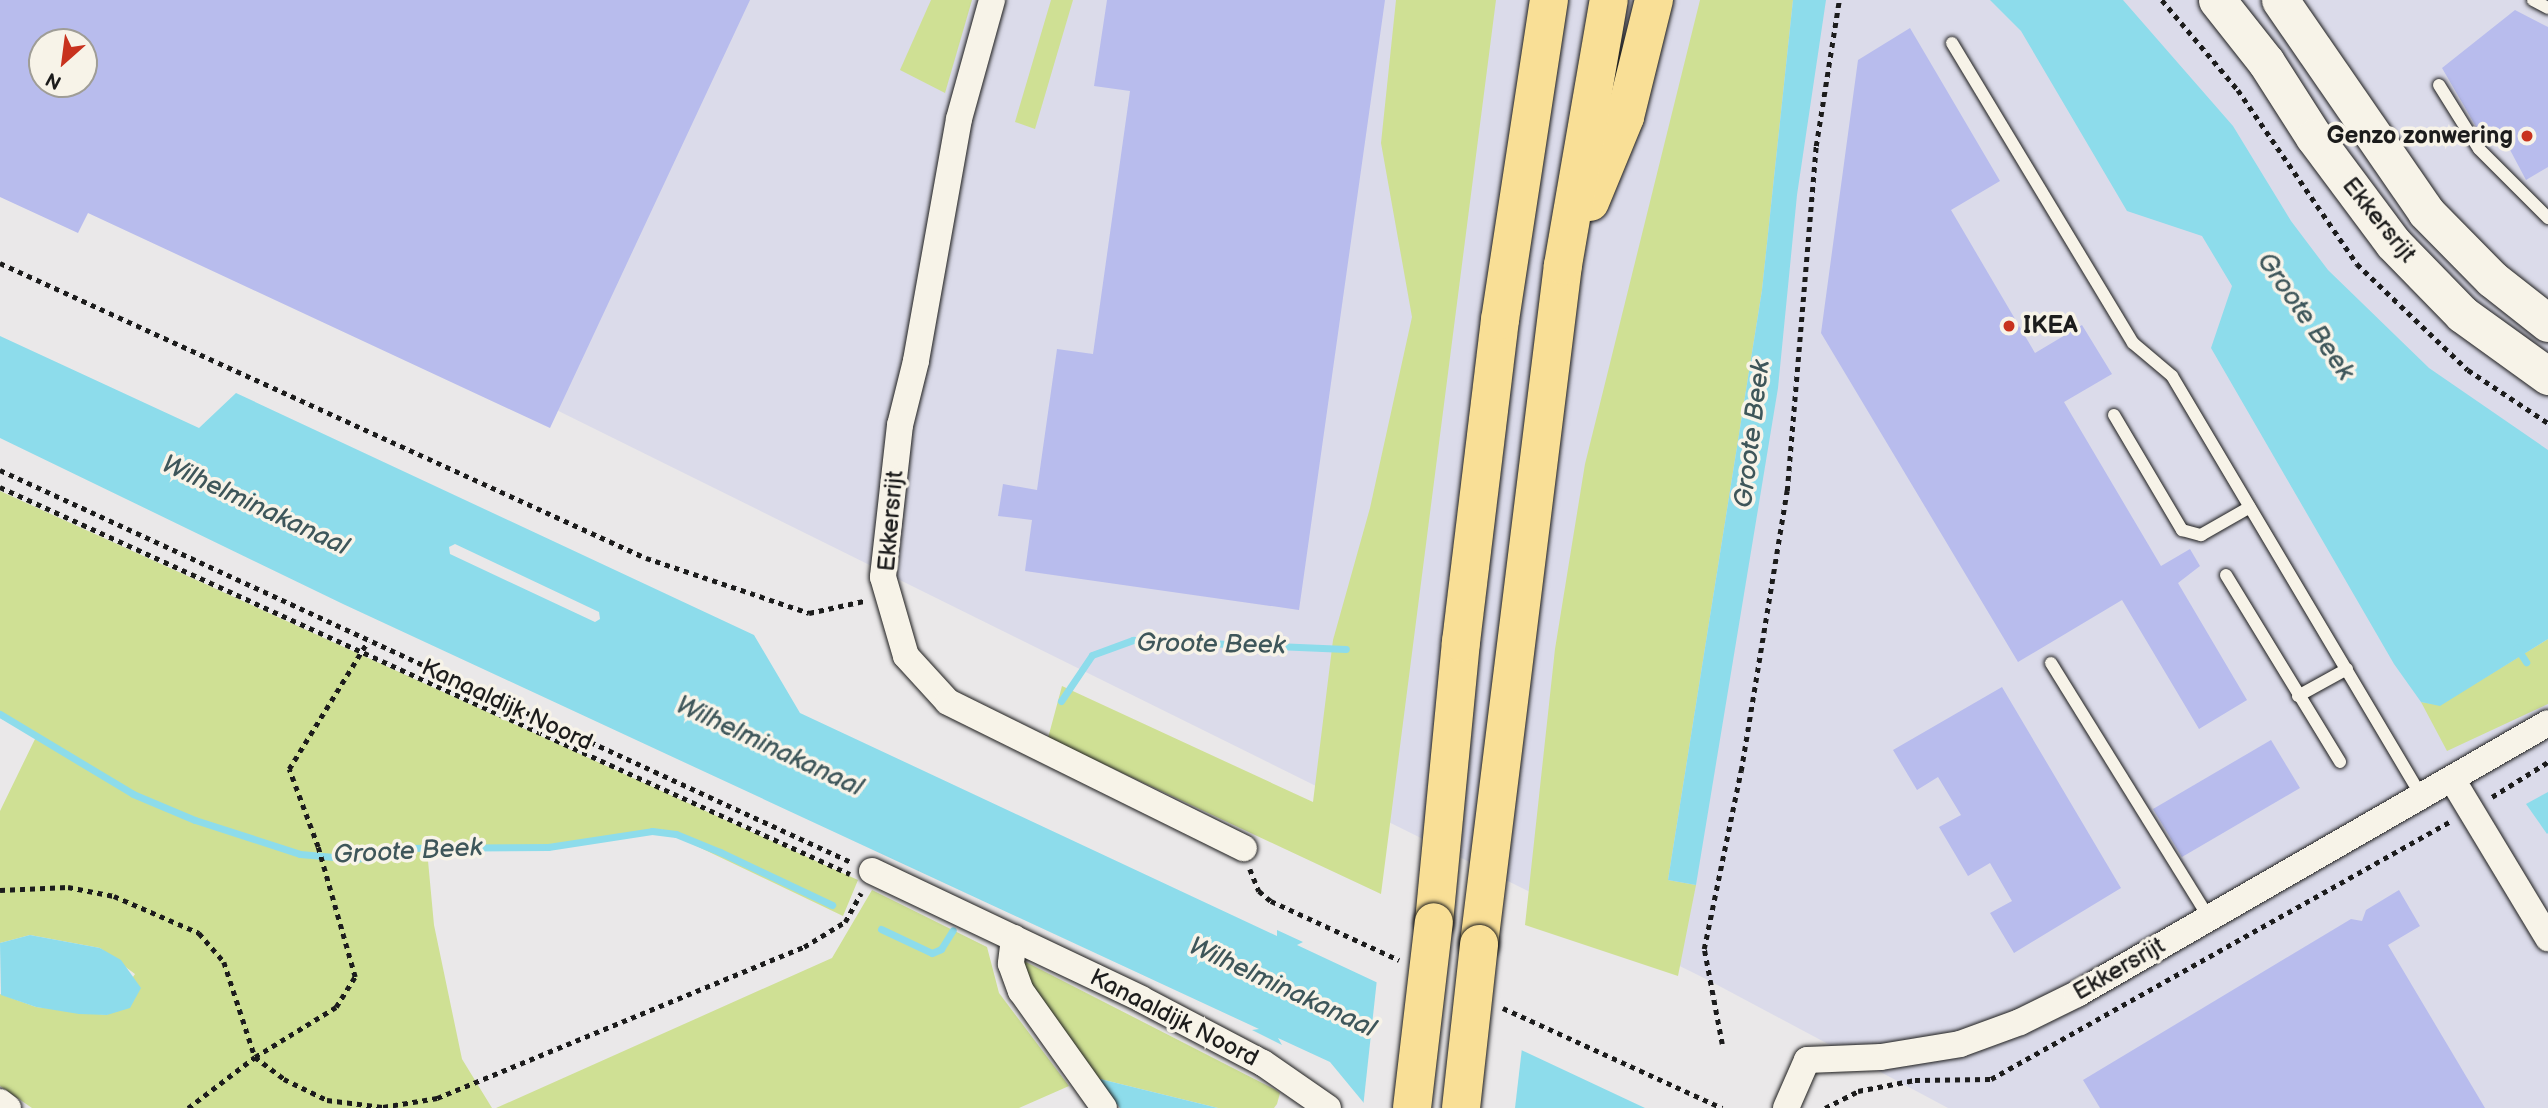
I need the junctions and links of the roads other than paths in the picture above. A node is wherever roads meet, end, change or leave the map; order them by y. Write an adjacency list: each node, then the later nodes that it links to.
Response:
1 (992, 0): 25 (street, Ekkersrijt)
2 (1549, 0): 35 (highway, bridge)
3 (1609, 0): 12 (highway)
4 (1654, 0): 12 (highway)
5 (2217, 0): 14 (main road, Ekkersrijt)
6 (2280, 0): 13 (main road, Ekkersrijt)
7 (2533, 0): 8 (lane)
8 (2548, 8)
9 (1952, 44): 16 (lane)
10 (2439, 85): 11 (lane)
11 (2548, 218)
12 (1563, 265): 36 (highway, bridge)
13 (2548, 323)
14 (2548, 376)
15 (2114, 415): 16 (lane)
16 (2250, 507): 19 (lane)
17 (2226, 575): 20 (lane)
18 (2051, 663): 27 (lane)
19 (2347, 669): 20 (lane); 24 (lane)
20 (2298, 696): 22 (lane)
21 (2548, 723): 23 (street, Ekkersrijt)
22 (2340, 762)
23 (2452, 779): 24 (street, Ekkersrijt); 29 (street)
24 (2421, 796): 27 (street, Ekkersrijt)
25 (1244, 848)
26 (865, 877): 28 (street, Kanaaldijk Noord)
27 (2209, 918): 37 (street, Ekkersrijt)
28 (1014, 938): 30 (street, Kanaaldijk Noord); 33 (street)
29 (2548, 938)
30 (1296, 1100): 34 (street, Kanaaldijk Noord)
31 (0, 1102): 32 (street)
32 (8, 1108)
33 (1104, 1108)
34 (1328, 1108)
35 (1412, 1108)
36 (1461, 1108)
37 (1786, 1108)

